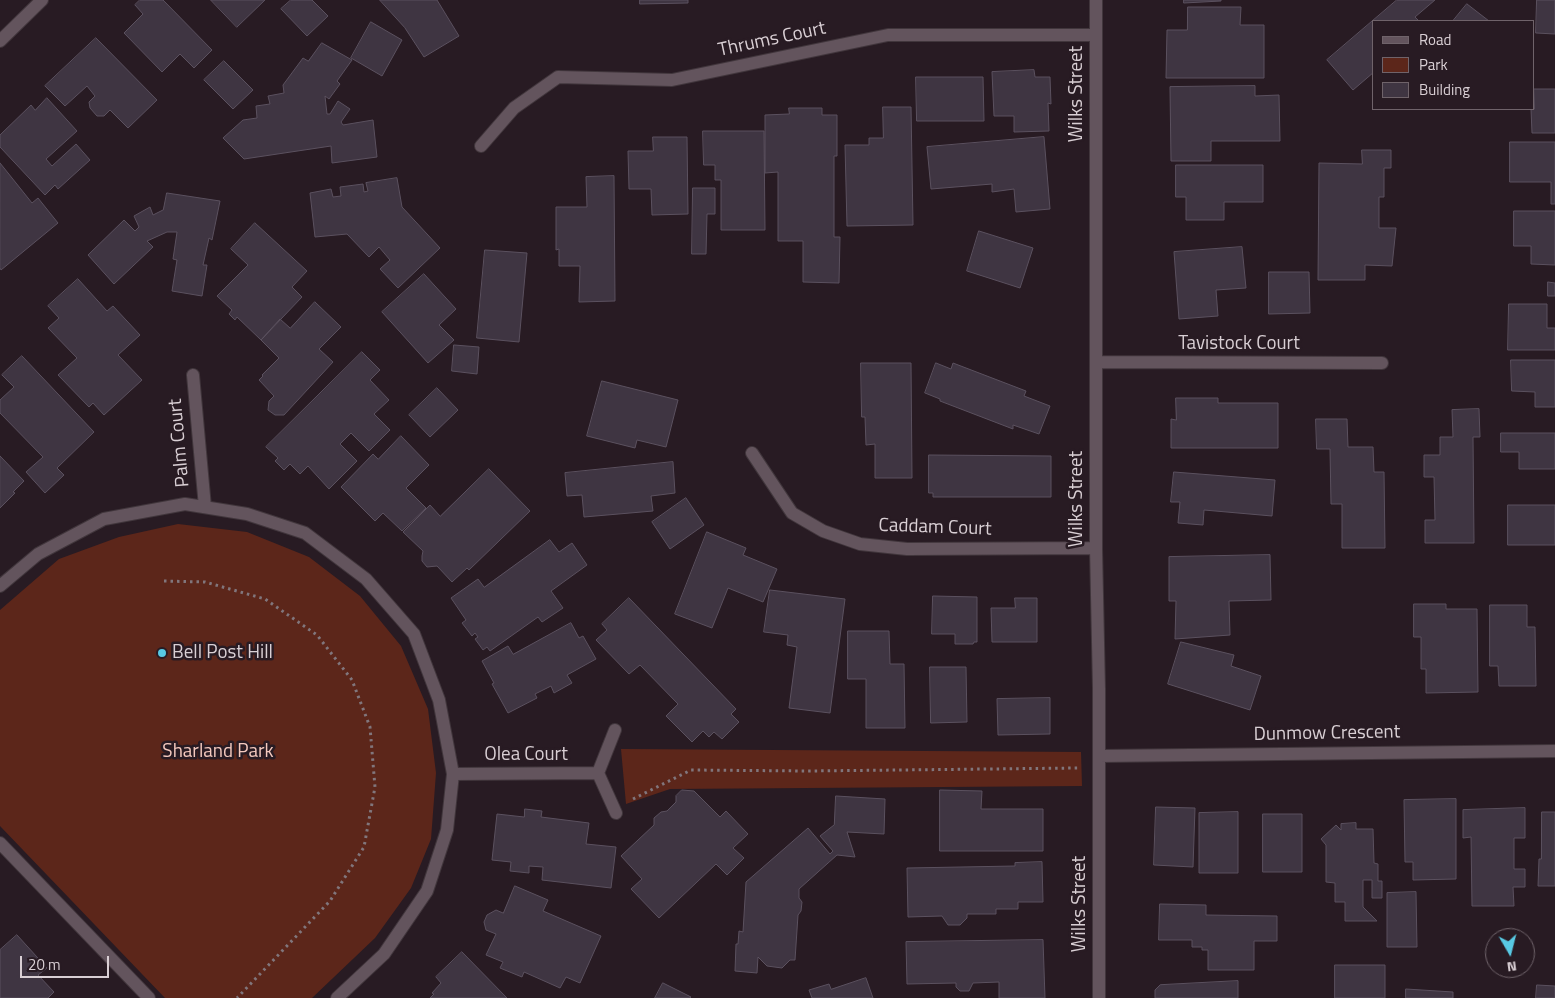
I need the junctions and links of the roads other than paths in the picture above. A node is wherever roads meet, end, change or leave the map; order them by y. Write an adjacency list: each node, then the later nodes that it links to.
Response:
1 (42, 0): 4 (street)
2 (1096, 0): 3 (street, Wilks Street)
3 (1096, 35): 5 (street, Thrums Court); 6 (street, Wilks Street)
4 (0, 41)
5 (481, 146)
6 (1096, 362): 7 (street, Tavistock Court); 11 (street, Wilks Street)
7 (1382, 363)
8 (193, 375): 10 (street, Palm Court)
9 (752, 453): 11 (street, Caddam Court)
10 (205, 507): 12 (street); 17 (street)
11 (1096, 548): 15 (street, Wilks Street)
12 (0, 586)
13 (615, 730): 16 (street)
14 (1555, 750): 15 (street, Dunmow Crescent)
15 (1099, 756): 22 (street, Wilks Street)
16 (598, 773): 17 (street, Olea Court); 18 (street)
17 (454, 774): 21 (street)
18 (616, 813)
19 (0, 843): 20 (street)
20 (149, 998)
21 (337, 998)
22 (1099, 998)

